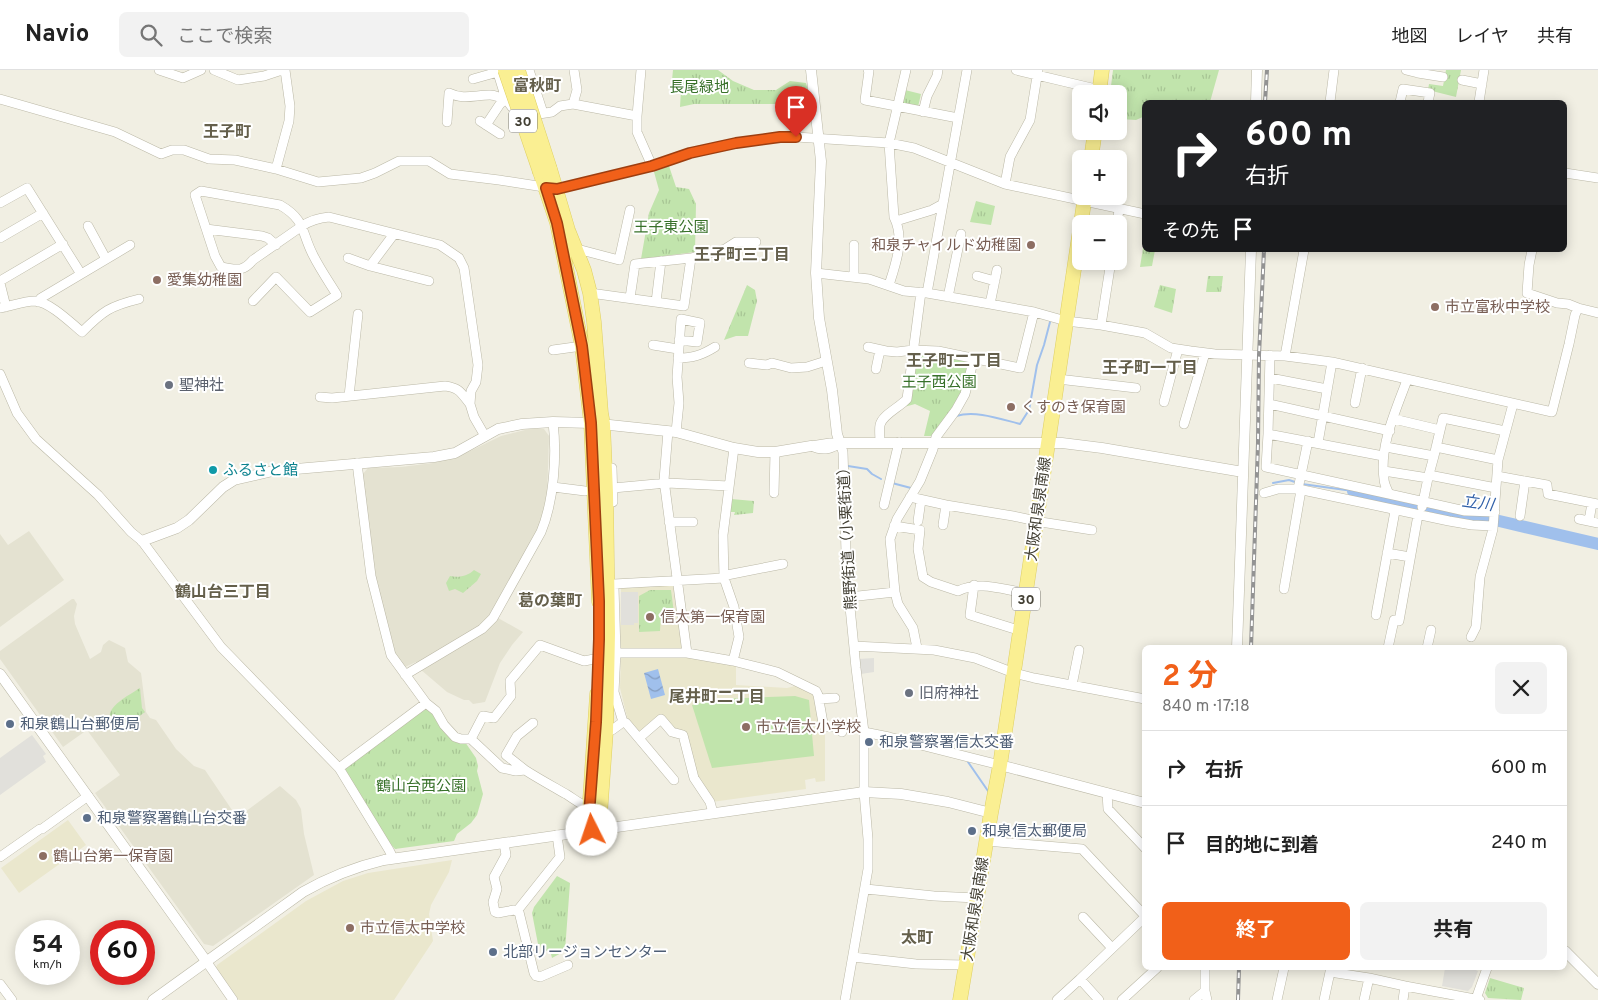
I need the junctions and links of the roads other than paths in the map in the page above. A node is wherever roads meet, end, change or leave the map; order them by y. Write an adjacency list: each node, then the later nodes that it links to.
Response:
1 (159, 70): 2 (street)
2 (201, 70)
3 (214, 70): 4 (street)
4 (283, 70): 48 (street)
5 (518, 70): 49 (main road, 30, bridge)
6 (529, 70): 39 (street)
7 (574, 70): 36 (street)
8 (641, 70): 40 (street)
9 (811, 70): 44 (street, 熊野街道（小栗街道）)
10 (868, 70): 37 (street)
11 (906, 70): 37 (street)
12 (938, 70): 38 (street)
13 (966, 70): 41 (street)
14 (1016, 70): 22 (street)
15 (1102, 70): 28 (main road)
16 (1257, 70): 31 (street)
17 (1334, 70): 32 (street)
18 (1406, 70): 21 (street)
19 (1484, 70): 26 (street)
20 (500, 71): 24 (street); 30 (street); 49 (main road, 30, bridge)
21 (1418, 71): 23 (street)
22 (1038, 72): 27 (street); 52 (street)
23 (1443, 77)
24 (473, 79)
25 (1462, 80): 26 (street)
26 (1482, 84): 35 (street)
27 (1078, 85)
28 (1101, 85)
29 (0, 99): 48 (street)
30 (506, 99): 39 (street); 42 (street); 43 (street)
31 (1256, 100)
32 (1330, 100)
33 (1400, 100): 34 (street)
34 (1428, 100)
35 (1479, 100)
36 (573, 104): 39 (street); 40 (street)
37 (898, 107): 38 (street); 45 (street)
38 (922, 112): 41 (street)
39 (543, 113)
40 (637, 116): 47 (street)
41 (958, 118): 46 (street)
42 (447, 122)
43 (500, 134)
44 (820, 140): 45 (street); 47 (street); 87 (street, 熊野街道（小栗街道）)
45 (889, 143): 46 (street); 64 (street)
46 (951, 162): 52 (street); 56 (street)
47 (652, 166): 53 (street)
48 (276, 169): 53 (street)
49 (545, 171): 53 (main road, 30)
50 (1567, 173): 51 (street)
51 (1598, 178)
52 (1006, 184): 54 (street)
53 (551, 189): 76 (main road, 30); 112 (main road, 30)
54 (1072, 197)
55 (0, 204): 61 (street)
56 (944, 204): 64 (street); 96 (street)
57 (1083, 205): 109 (main road, 大阪和泉泉南線 / 30)
58 (1105, 205): 59 (street)
59 (1119, 209): 62 (street); 63 (street)
60 (630, 210): 76 (street)
61 (43, 213): 70 (street); 72 (street)
62 (1142, 213)
63 (1118, 215)
64 (896, 221): 94 (street)
65 (88, 226): 82 (street)
66 (302, 226): 67 (street); 68 (street); 74 (street); 100 (street)
67 (206, 229): 74 (street); 74 (street)
68 (394, 234): 84 (street); 140 (street)
69 (961, 234): 97 (street)
70 (0, 238)
71 (756, 242): 81 (street)
72 (63, 244): 88 (street); 93 (street)
73 (130, 245): 82 (street)
74 (276, 245)
75 (854, 245): 89 (street)
76 (576, 251): 95 (main road, 30)
77 (1251, 252): 121 (street)
78 (1304, 252): 123 (street)
79 (1531, 252): 105 (street)
80 (348, 258): 84 (street)
81 (691, 258): 83 (street); 102 (street)
82 (106, 259): 88 (street)
83 (661, 261): 98 (street); 102 (street)
84 (370, 266): 91 (street)
85 (997, 270): 92 (street)
86 (1110, 270): 110 (street)
87 (816, 273): 89 (street); 125 (street, 熊野街道（小栗街道）)
88 (81, 274): 101 (street)
89 (854, 276): 94 (street)
90 (977, 276): 92 (street)
91 (429, 281)
92 (995, 281): 103 (street)
93 (0, 282): 104 (street)
94 (888, 285): 96 (street)
95 (590, 293): 98 (street); 146 (main road, 30)
96 (924, 293): 97 (street); 119 (street)
97 (948, 297): 103 (street)
98 (630, 298): 102 (street)
99 (139, 299): 101 (street)
100 (253, 301)
101 (38, 302): 104 (street)
102 (656, 302)
103 (990, 304): 106 (street)
104 (3, 307)
105 (1578, 308): 107 (street); 142 (street)
106 (1034, 312): 109 (street); 124 (street)
107 (1598, 312)
108 (358, 314): 136 (street)
109 (1066, 321): 110 (street); 132 (main road, 大阪和泉泉南線 / 30)
110 (1101, 325): 116 (street)
111 (653, 345): 115 (street)
112 (582, 346): 117 (street); 146 (main road, 30)
113 (716, 347): 115 (street)
114 (868, 347): 118 (street)
115 (678, 349): 150 (street)
116 (1178, 349): 120 (street); 138 (street)
117 (552, 350)
118 (880, 350): 119 (street); 129 (street)
119 (913, 350): 124 (street); 155 (street)
120 (1205, 353): 121 (street); 147 (street)
121 (1248, 355): 122 (street); 169 (street)
122 (1270, 355): 123 (street); 131 (street)
123 (1285, 356): 126 (street)
124 (974, 358): 157 (street)
125 (826, 361): 127 (street); 158 (street, 熊野街道（小栗街道）)
126 (1332, 362): 128 (street); 135 (street)
127 (749, 363)
128 (1362, 368): 133 (street); 139 (street)
129 (876, 369)
130 (0, 374): 202 (street)
131 (1270, 378): 135 (street); 141 (street)
132 (1058, 379): 134 (street); 159 (main road, 大阪和泉泉南線 / 30)
133 (1407, 380): 142 (street); 144 (street)
134 (1136, 388)
135 (1327, 389): 143 (street)
136 (349, 396): 137 (street); 140 (street)
137 (320, 397)
138 (1164, 402)
139 (1355, 403)
140 (470, 404): 153 (street)
141 (1269, 404): 143 (street); 152 (street)
142 (1513, 404): 151 (street)
143 (1323, 416): 148 (street); 160 (street)
144 (1394, 419): 148 (street); 149 (street)
145 (553, 422): 146 (street); 153 (street); 176 (street)
146 (597, 424): 150 (street); 177 (street); 225 (main road, 30)
147 (1184, 424)
148 (1390, 430): 163 (street)
149 (1440, 430): 151 (street); 165 (street)
150 (672, 431): 162 (street); 173 (street)
151 (1505, 431): 166 (street)
152 (1268, 434): 154 (street); 174 (street)
153 (485, 436): 167 (street)
154 (1308, 441): 160 (street); 174 (street)
155 (880, 442): 156 (street); 158 (street)
156 (899, 442): 157 (street); 187 (street)
157 (934, 442): 159 (street); 182 (street)
158 (840, 443): 161 (street); 213 (street, 熊野街道（小栗街道）)
159 (1047, 443): 169 (street); 195 (main road, 大阪和泉泉南線 / 30)
160 (1318, 443): 163 (street)
161 (811, 446): 164 (street)
162 (734, 448): 164 (street); 175 (street)
163 (1385, 451): 165 (street); 168 (street)
164 (774, 452): 180 (street)
165 (1435, 452): 166 (street); 171 (street)
166 (1498, 460): 170 (street)
167 (357, 464): 202 (street); 229 (street)
168 (1384, 471): 171 (street); 184 (street)
169 (1243, 472): 218 (street)
170 (1497, 476): 172 (street); 178 (street)
171 (1429, 477): 178 (street); 185 (street)
172 (1525, 481): 186 (street); 191 (street)
173 (664, 483): 175 (street); 177 (street); 196 (street)
174 (1300, 484): 181 (street); 184 (street); 184 (street); 210 (street)
175 (730, 486): 206 (street)
176 (553, 487): 179 (street); 229 (street)
177 (613, 488): 208 (street)
178 (1496, 488): 194 (street)
179 (585, 492)
180 (774, 493)
181 (1264, 493)
182 (910, 497): 183 (street); 200 (street)
183 (921, 500): 188 (street); 193 (street)
184 (1386, 500): 185 (street); 189 (street)
185 (1422, 503): 190 (street); 194 (street)
186 (1595, 503): 198 (street)
187 (884, 505)
188 (946, 505): 195 (street); 199 (street)
189 (1395, 511): 190 (street); 203 (street)
190 (1419, 515): 194 (street); 204 (street)
191 (1520, 516)
192 (1579, 519): 198 (street)
193 (918, 520)
194 (1494, 520): 217 (street)
195 (1036, 521): 201 (street); 212 (main road, 大阪和泉泉南線 / 30)
196 (669, 522): 197 (street); 207 (street)
197 (693, 522)
198 (1594, 522)
199 (943, 525)
200 (894, 526): 209 (street); 211 (street)
201 (1092, 530)
202 (142, 541): 243 (street)
203 (1388, 553): 204 (street); 214 (street)
204 (1410, 557): 219 (street)
205 (783, 564): 206 (street)
206 (724, 578): 207 (street); 226 (street)
207 (677, 581): 208 (street); 224 (street)
208 (614, 584): 225 (street)
209 (974, 586): 212 (street); 216 (street)
210 (1284, 589)
211 (895, 592): 213 (street); 222 (street)
212 (1026, 593): 216 (main road, 大阪和泉泉南線 / 30)
213 (849, 597): 221 (street, 熊野街道（小栗街道）)
214 (1376, 615)
215 (1431, 630): 220 (street)
216 (1021, 631): 227 (main road, 大阪和泉泉南線 / 30)
217 (1472, 636)
218 (1237, 645)
219 (1389, 645)
220 (1428, 645)
221 (854, 646): 222 (street); 239 (street, 熊野街道（小栗街道）)
222 (917, 648): 227 (street)
223 (1079, 650): 230 (street)
224 (687, 653): 225 (street); 226 (street)
225 (607, 655): 235 (street); 237 (main road, 30); 241 (street); 250 (main road, 30)
226 (733, 661): 233 (street)
227 (1014, 672): 230 (street); 242 (main road, 大阪和泉泉南線 / 30)
228 (0, 674): 248 (street)
229 (405, 675): 234 (street)
230 (1072, 685): 231 (street)
231 (1142, 697)
232 (835, 698): 233 (street)
233 (819, 699): 238 (street)
234 (426, 703): 241 (street); 243 (street)
235 (623, 722): 237 (street); 240 (street)
236 (533, 723): 244 (street)
237 (606, 731): 253 (main road, 30)
238 (842, 732)
239 (864, 732): 242 (street); 246 (street, 熊野街道（小栗街道）)
240 (639, 738): 245 (street); 251 (street)
241 (470, 740): 244 (street)
242 (1000, 765): 247 (street); 252 (main road, 大阪和泉泉南線 / 30)
243 (339, 768): 259 (street)
244 (525, 770): 250 (street)
245 (674, 780)
246 (864, 792): 251 (street); 252 (street); 260 (street, 熊野街道（小栗街道）)
247 (1107, 793): 249 (street); 257 (street)
248 (88, 796): 258 (street); 269 (street)
249 (1142, 802)
250 (590, 808): 253 (main road, 30)
251 (713, 813): 253 (street)
252 (991, 813): 255 (main road, 大阪和泉泉南線 / 30)
253 (597, 830): 254 (street)
254 (557, 835): 256 (street); 262 (street)
255 (986, 840): 261 (main road, 大阪和泉泉南線 / 30); 263 (street)
256 (504, 843): 259 (street); 262 (street)
257 (1142, 845)
258 (0, 857)
259 (393, 858): 269 (street)
260 (866, 889): 261 (street); 268 (street, 熊野街道（小栗街道）)
261 (977, 898): 271 (main road, 大阪和泉泉南線 / 30)
262 (517, 911): 270 (street)
263 (1142, 913)
264 (1083, 916): 266 (street)
265 (1142, 919): 266 (street)
266 (1112, 948): 278 (street)
267 (1567, 953): 280 (street)
268 (853, 957): 271 (street); 287 (street, 熊野街道（小栗街道）)
269 (206, 962): 285 (street); 286 (street)
270 (568, 964)
271 (966, 966): 288 (main road, 大阪和泉泉南線 / 30)
272 (1155, 970): 291 (street)
273 (1205, 970): 282 (street)
274 (1284, 970): 293 (street)
275 (1330, 970): 277 (street); 294 (street)
276 (1486, 970): 297 (street)
277 (1368, 978): 281 (street); 295 (street)
278 (1080, 979): 289 (street); 290 (street)
279 (0, 984): 284 (street)
280 (1598, 984)
281 (1405, 986): 283 (street); 296 (street)
282 (1206, 995): 292 (street)
283 (1452, 997): 297 (street)
284 (12, 1000)
285 (153, 1000)
286 (233, 1000)
287 (845, 1000)
288 (960, 1000)
289 (1057, 1000)
290 (1099, 1000)
291 (1122, 1000)
292 (1194, 1000)
293 (1277, 1000)
294 (1324, 1000)
295 (1364, 1000)
296 (1403, 1000)
297 (1478, 1000)

